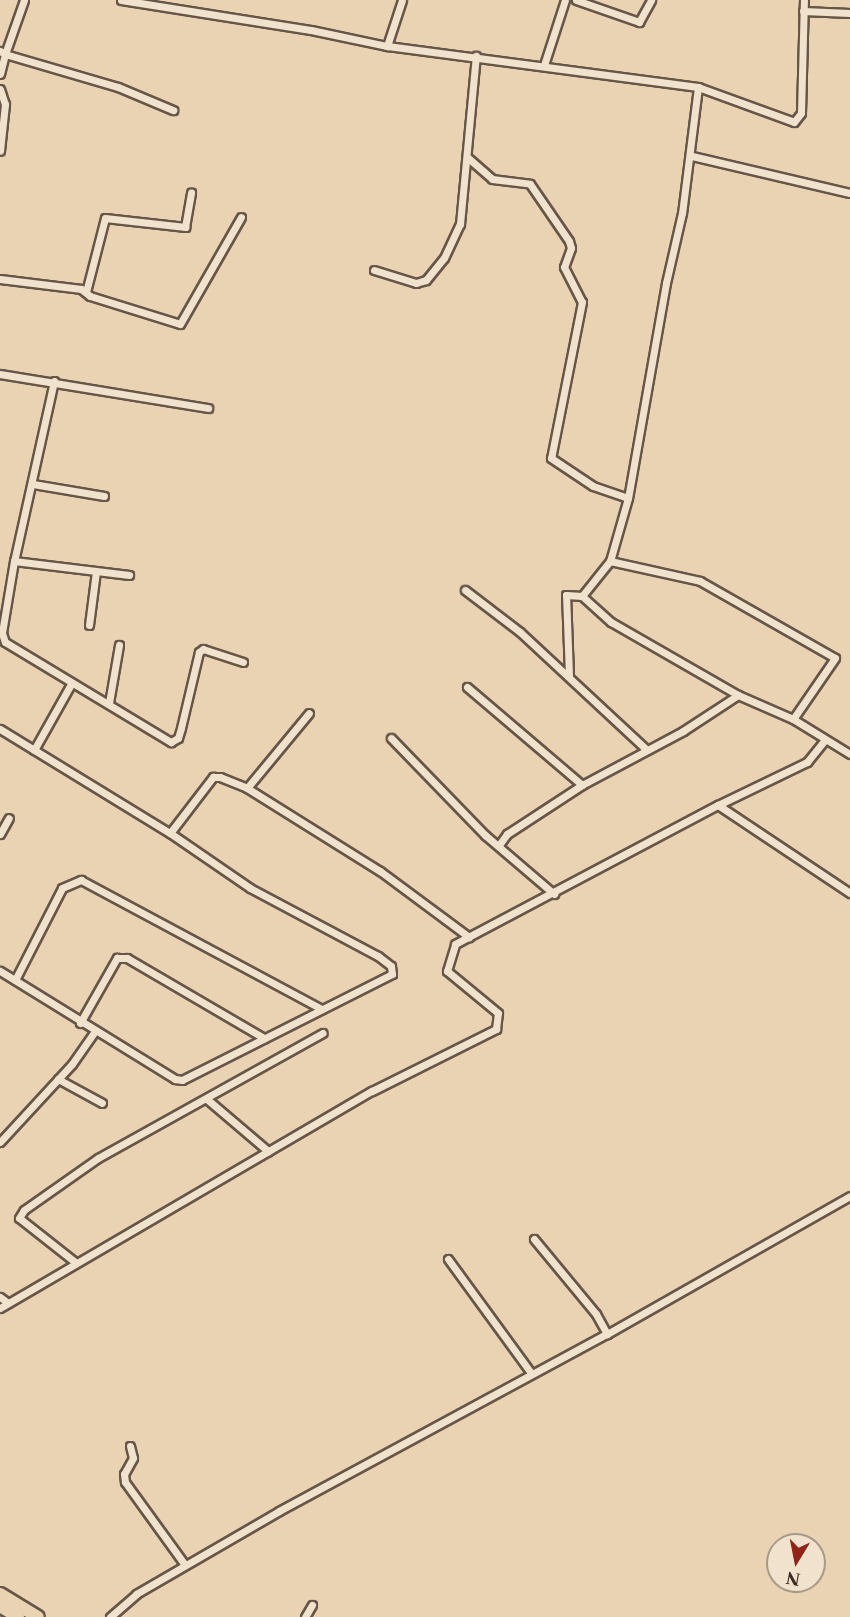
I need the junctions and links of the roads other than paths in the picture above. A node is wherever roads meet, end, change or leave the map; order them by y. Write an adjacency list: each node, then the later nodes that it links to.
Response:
1 (24, 0): 13 (street)
2 (121, 0): 12 (street)
3 (402, 0): 12 (street)
4 (565, 0): 15 (street)
5 (576, 0): 6 (street)
6 (651, 0)
7 (804, 0): 8 (street)
8 (803, 11): 9 (street); 11 (street)
9 (813, 13): 10 (street); 11 (street)
10 (850, 13)
11 (801, 24): 17 (street)
12 (387, 46): 14 (street)
13 (2, 52): 16 (street); 19 (street)
14 (476, 56): 15 (street); 22 (street)
15 (544, 65): 17 (street)
16 (0, 74)
17 (698, 87): 21 (street)
18 (0, 89): 20 (street)
19 (173, 110)
20 (0, 151)
21 (692, 156): 24 (street); 34 (street)
22 (467, 157): 26 (street); 34 (street)
23 (191, 193): 28 (street)
24 (850, 193)
25 (241, 217): 28 (street)
26 (374, 270)
27 (0, 279): 28 (street)
28 (86, 292)
29 (0, 374): 30 (street)
30 (54, 381): 31 (street); 32 (street)
31 (208, 408)
32 (33, 484): 33 (street); 35 (street)
33 (104, 496)
34 (628, 498): 36 (street)
35 (14, 561): 37 (street); 45 (street)
36 (610, 561): 40 (street); 50 (street)
37 (96, 571): 38 (street); 41 (street)
38 (129, 574)
39 (465, 590): 44 (street)
40 (582, 597): 44 (street); 47 (street)
41 (89, 625)
42 (119, 645): 48 (street)
43 (243, 662): 48 (street)
44 (569, 675): 54 (street)
45 (71, 684): 48 (street); 55 (street)
46 (466, 687): 57 (street)
47 (738, 695): 50 (street); 54 (street)
48 (109, 703)
49 (309, 713): 58 (street)
50 (793, 718): 53 (street)
51 (0, 729): 55 (street)
52 (391, 738): 63 (street)
53 (825, 740): 56 (street); 59 (street)
54 (646, 748): 57 (street)
55 (34, 750): 61 (street)
56 (850, 754)
57 (582, 785): 63 (street)
58 (246, 789): 61 (street); 66 (street)
59 (718, 805): 64 (street); 65 (street)
60 (9, 818): 62 (street)
61 (170, 833): 69 (street)
62 (0, 834)
63 (499, 845): 65 (street)
64 (850, 893)
65 (554, 894): 66 (street)
66 (469, 938): 78 (street)
67 (0, 971): 68 (street)
68 (15, 980): 69 (street); 70 (street)
69 (322, 1009): 73 (street)
70 (80, 1023): 71 (street); 73 (street)
71 (95, 1031): 73 (street); 74 (street)
72 (323, 1034): 75 (street)
73 (264, 1038)
74 (58, 1079): 76 (street); 77 (street)
75 (208, 1100): 78 (street); 82 (street)
76 (102, 1103)
77 (0, 1142)
78 (268, 1151): 82 (street)
79 (850, 1196): 86 (street)
80 (534, 1239): 86 (street)
81 (448, 1259): 87 (street)
82 (75, 1262): 84 (street)
83 (0, 1298): 84 (street)
84 (8, 1303): 85 (street)
85 (0, 1308)
86 (607, 1334): 87 (street)
87 (532, 1374): 89 (street)
88 (130, 1446): 89 (street)
89 (185, 1565): 95 (street)
90 (0, 1594): 94 (highway)
91 (312, 1605): 96 (street)
92 (0, 1606): 93 (highway)
93 (18, 1617)
94 (38, 1617)
95 (110, 1617)
96 (306, 1617)

